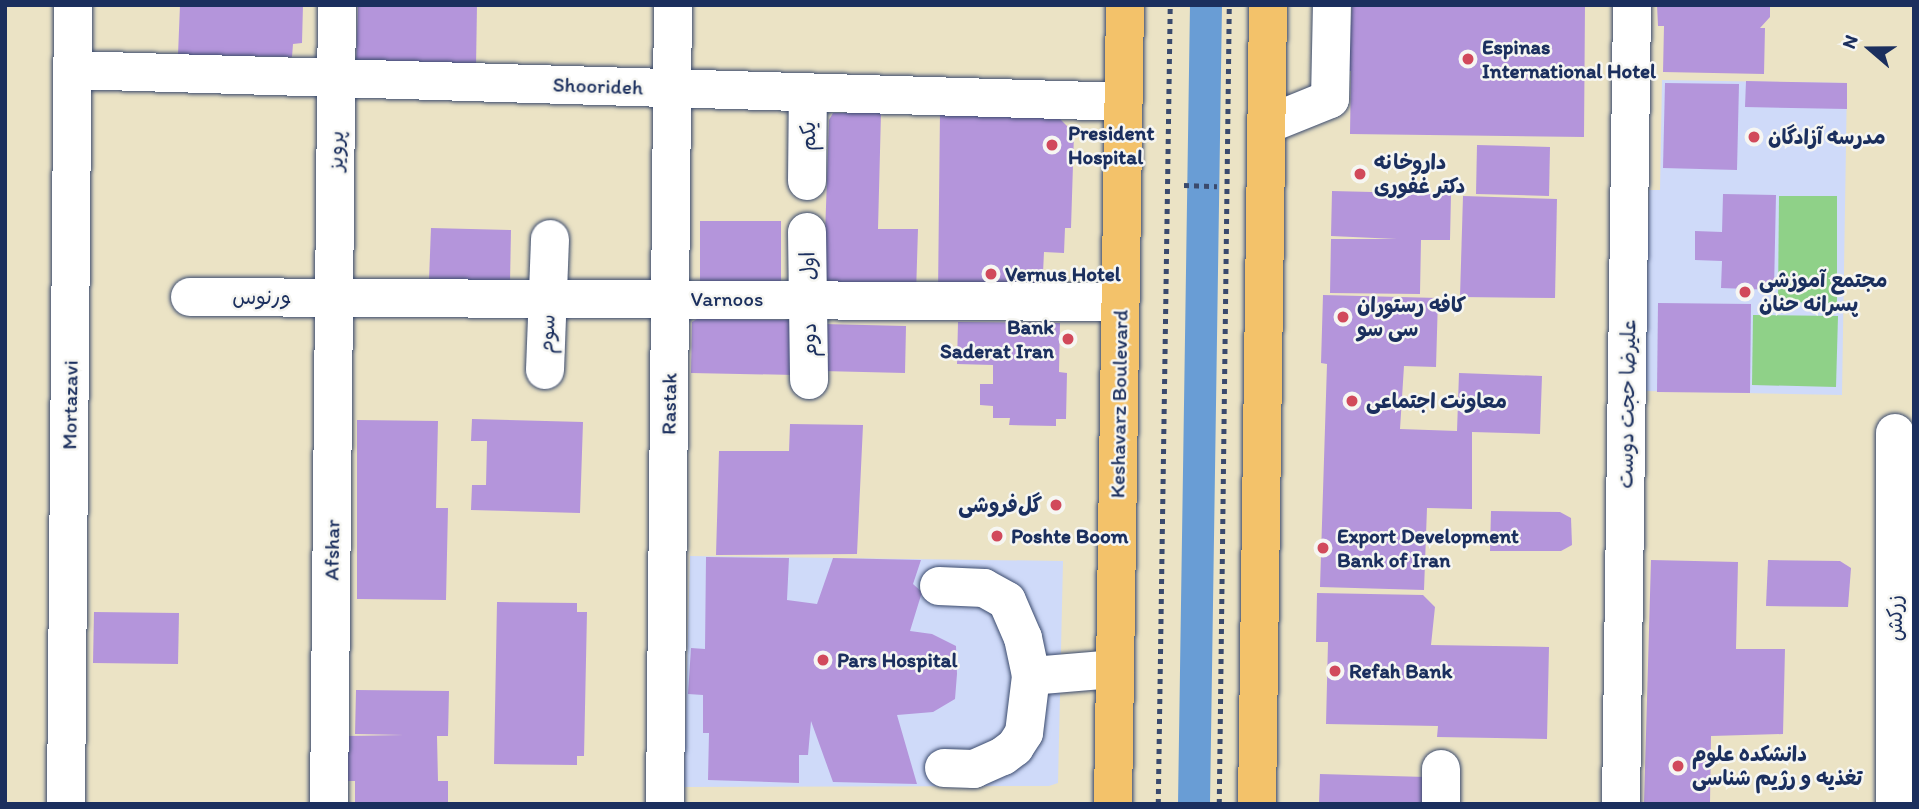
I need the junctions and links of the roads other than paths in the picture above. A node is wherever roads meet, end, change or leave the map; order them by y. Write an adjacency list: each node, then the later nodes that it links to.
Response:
1 (73, 5): 8 (street, Mortazavi)
2 (337, 5): 9 (street, پرویز)
3 (673, 5): 10 (street, Rastak)
4 (1125, 5): 12 (main road, Keshavarz Boulevard)
5 (1268, 5): 13 (main road)
6 (1332, 5): 13 (street)
7 (1632, 5): 35 (street, علیرضا حجت دوست)
8 (73, 70): 9 (street, Shoorideh); 30 (street, Mortazavi)
9 (337, 78): 10 (street, Shoorideh); 18 (street, پرویز)
10 (672, 88): 11 (street, Shoorideh); 20 (street, Rastak)
11 (808, 92): 12 (street, Shoorideh); 14 (street, یکم)
12 (1124, 102): 22 (main road, Keshavarz Boulevard)
13 (1266, 125): 34 (main road)
14 (807, 181)
15 (807, 232): 21 (street, اول)
16 (550, 239): 19 (street, سوم)
17 (190, 296): 18 (street, ورنوس)
18 (334, 297): 19 (street, Varnoos); 31 (street, Afshar)
19 (548, 298): 20 (street, Varnoos); 23 (street, سوم)
20 (670, 299): 21 (street, Varnoos); 32 (street, Rastak)
21 (809, 300): 22 (street, Varnoos); 24 (street, دوم)
22 (1120, 302): 27 (main road, Keshavarz Boulevard)
23 (545, 370)
24 (809, 380)
25 (1895, 433): 36 (street, زرکش)
26 (939, 586): 28 (street)
27 (1115, 669): 28 (street); 33 (main road, Keshavarz Boulevard)
28 (1031, 676): 29 (street)
29 (944, 768)
30 (66, 804)
31 (329, 804)
32 (665, 804)
33 (1113, 804)
34 (1257, 804)
35 (1621, 804)
36 (1895, 804)

